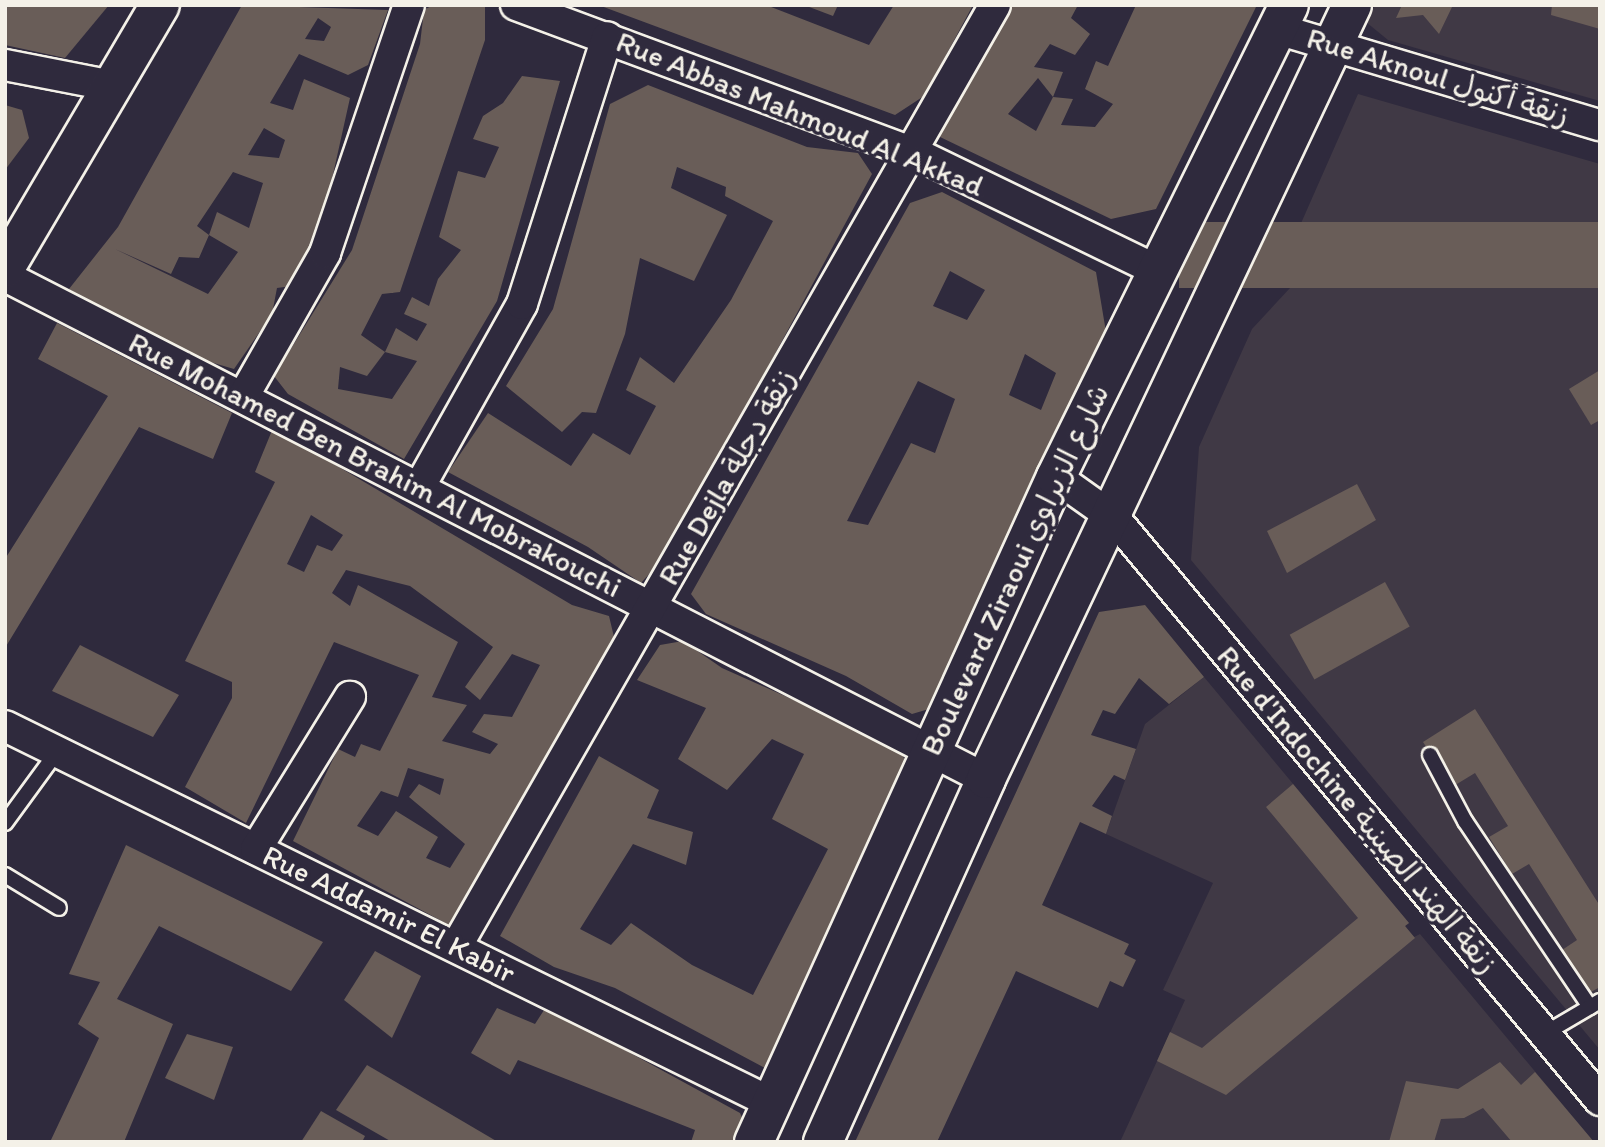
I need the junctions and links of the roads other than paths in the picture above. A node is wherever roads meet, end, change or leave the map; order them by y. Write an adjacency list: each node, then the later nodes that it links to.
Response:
1 (160, 5): 10 (main road)
2 (409, 5): 16 (street)
3 (516, 5): 7 (street, Rue Abbas Mahmoud Al Akkad)
4 (995, 5): 12 (street, Rue Dejla زنقة دجلة)
5 (1352, 5): 8 (main road, Boulevard Ziraoui شارع الزيراوي)
6 (1283, 17): 8 (street, Rue Aknoul زنقة أكنول); 14 (main road, Boulevard Ziraoui شارع الزيراوي)
7 (607, 37): 12 (street, Rue Abbas Mahmoud Al Akkad); 18 (street)
8 (1333, 46): 11 (street, Rue Aknoul زنقة أكنول); 19 (main road, Boulevard Ziraoui شارع الزيراوي)
9 (5, 65): 10 (street)
10 (113, 86): 13 (main road)
11 (1600, 125)
12 (915, 153): 14 (street, Rue Abbas Mahmoud Al Akkad); 20 (street, Rue Dejla زنقة دجلة)
13 (5, 268)
14 (1156, 270): 17 (main road, Boulevard Ziraoui شارع الزيراوي)
15 (5, 276): 16 (street, Rue Mohamed Ben Brahim Al Mobrakouchi)
16 (243, 397): 18 (street, Rue Mohamed Ben Brahim Al Mobrakouchi)
17 (1056, 477): 19 (street, Rue d'Indochine زنقة الهند الصينية); 24 (main road, Boulevard Ziraoui شارع الزيراوي)
18 (421, 484): 20 (street, Rue Mohamed Ben Brahim Al Mobrakouchi)
19 (1115, 519): 26 (main road, Boulevard Ziraoui شارع الزيراوي); 33 (street, Rue d'Indochine زنقة الهند الصينية)
20 (653, 607): 24 (street, Rue Mohamed Ben Brahim Al Mobrakouchi); 31 (street, Rue Dejla زنقة دجلة)
21 (351, 697): 28 (street)
22 (5, 726): 23 (street, Rue Addamir El Kabir)
23 (57, 752): 27 (lane); 28 (street, Rue Addamir El Kabir)
24 (931, 753): 26 (street, Rue Mohamed Ben Brahim Al Mobrakouchi); 35 (main road, Boulevard Ziraoui شارع الزيراوي)
25 (1430, 754): 32 (lane)
26 (986, 779): 37 (main road, Boulevard Ziraoui شارع الزيراوي)
27 (5, 823)
28 (256, 849): 31 (street, Rue Addamir El Kabir)
29 (5, 875): 30 (lane)
30 (59, 908)
31 (456, 947): 35 (street, Rue Addamir El Kabir)
32 (1595, 1004): 33 (lane)
33 (1544, 1034): 34 (street, Rue d'Indochine زنقة الهند الصينية)
34 (1600, 1100)
35 (772, 1103): 36 (main road, Boulevard Ziraoui شارع الزيراوي)
36 (754, 1142)
37 (823, 1142)

